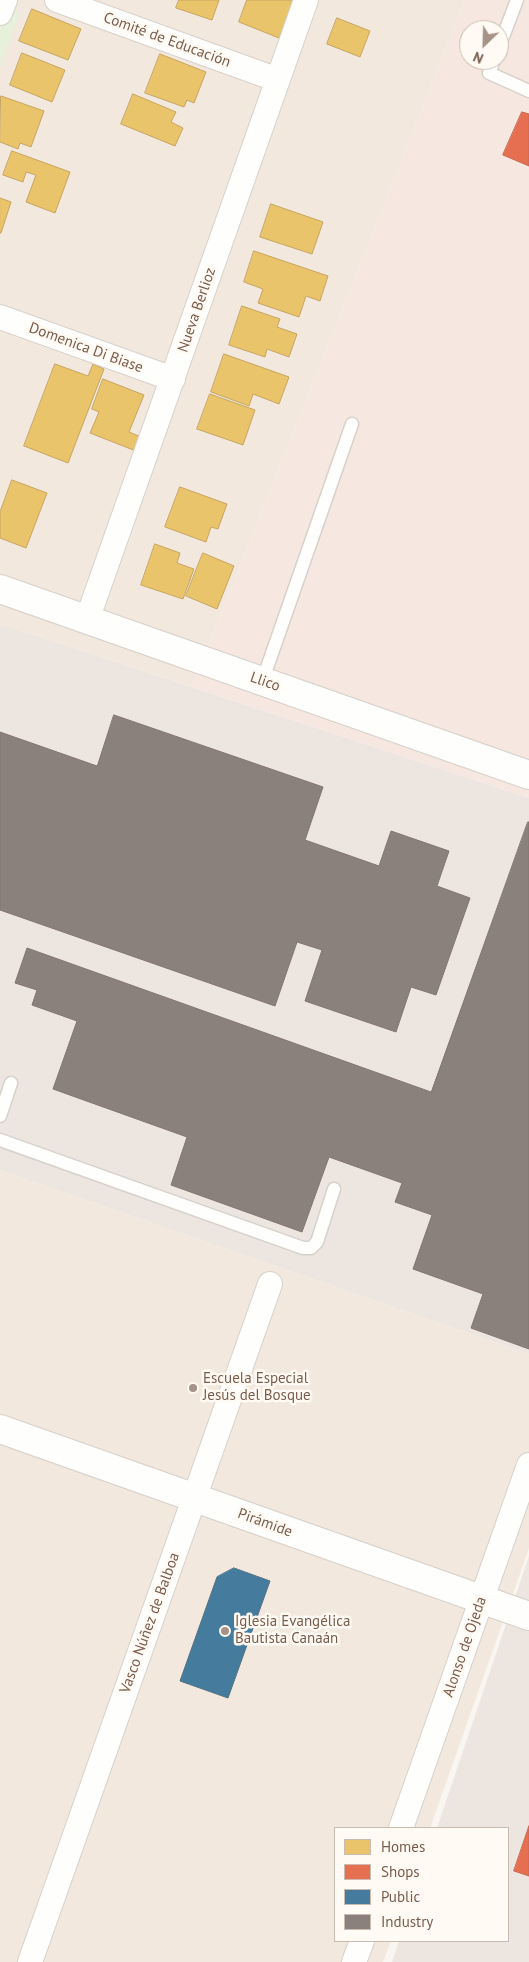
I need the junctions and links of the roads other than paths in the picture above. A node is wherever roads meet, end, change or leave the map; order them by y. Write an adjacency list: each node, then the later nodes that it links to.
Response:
1 (5, 0): 5 (street)
2 (57, 0): 8 (street, Comité de Educación)
3 (306, 0): 8 (street, Nueva Berlioz)
4 (517, 0): 6 (lane)
5 (0, 13)
6 (509, 21)
7 (490, 70): 9 (lane)
8 (278, 80): 11 (street, Nueva Berlioz)
9 (529, 91)
10 (0, 317): 11 (street, Domenica Di Biase)
11 (173, 379): 14 (street, Nueva Berlioz)
12 (352, 424): 15 (lane)
13 (0, 589): 14 (street, Llico)
14 (87, 620): 15 (street, Llico)
15 (262, 682): 16 (street, Llico)
16 (529, 775)
17 (11, 1083): 18 (lane)
18 (0, 1116)
19 (0, 1140): 20 (lane)
20 (334, 1189)
21 (270, 1284): 24 (street, Vasco Núñez de Balboa)
22 (0, 1429): 24 (street, Pirámide)
23 (529, 1465): 25 (street, Alonso de Ojeda)
24 (194, 1498): 25 (street, Pirámide); 29 (street, Vasco Núñez de Balboa)
25 (482, 1600): 26 (street, Pirámide); 27 (street, Alonso de Ojeda)
26 (529, 1616)
27 (401, 1827)
28 (362, 1942): 30 (street)
29 (30, 1962)
30 (354, 1962)

